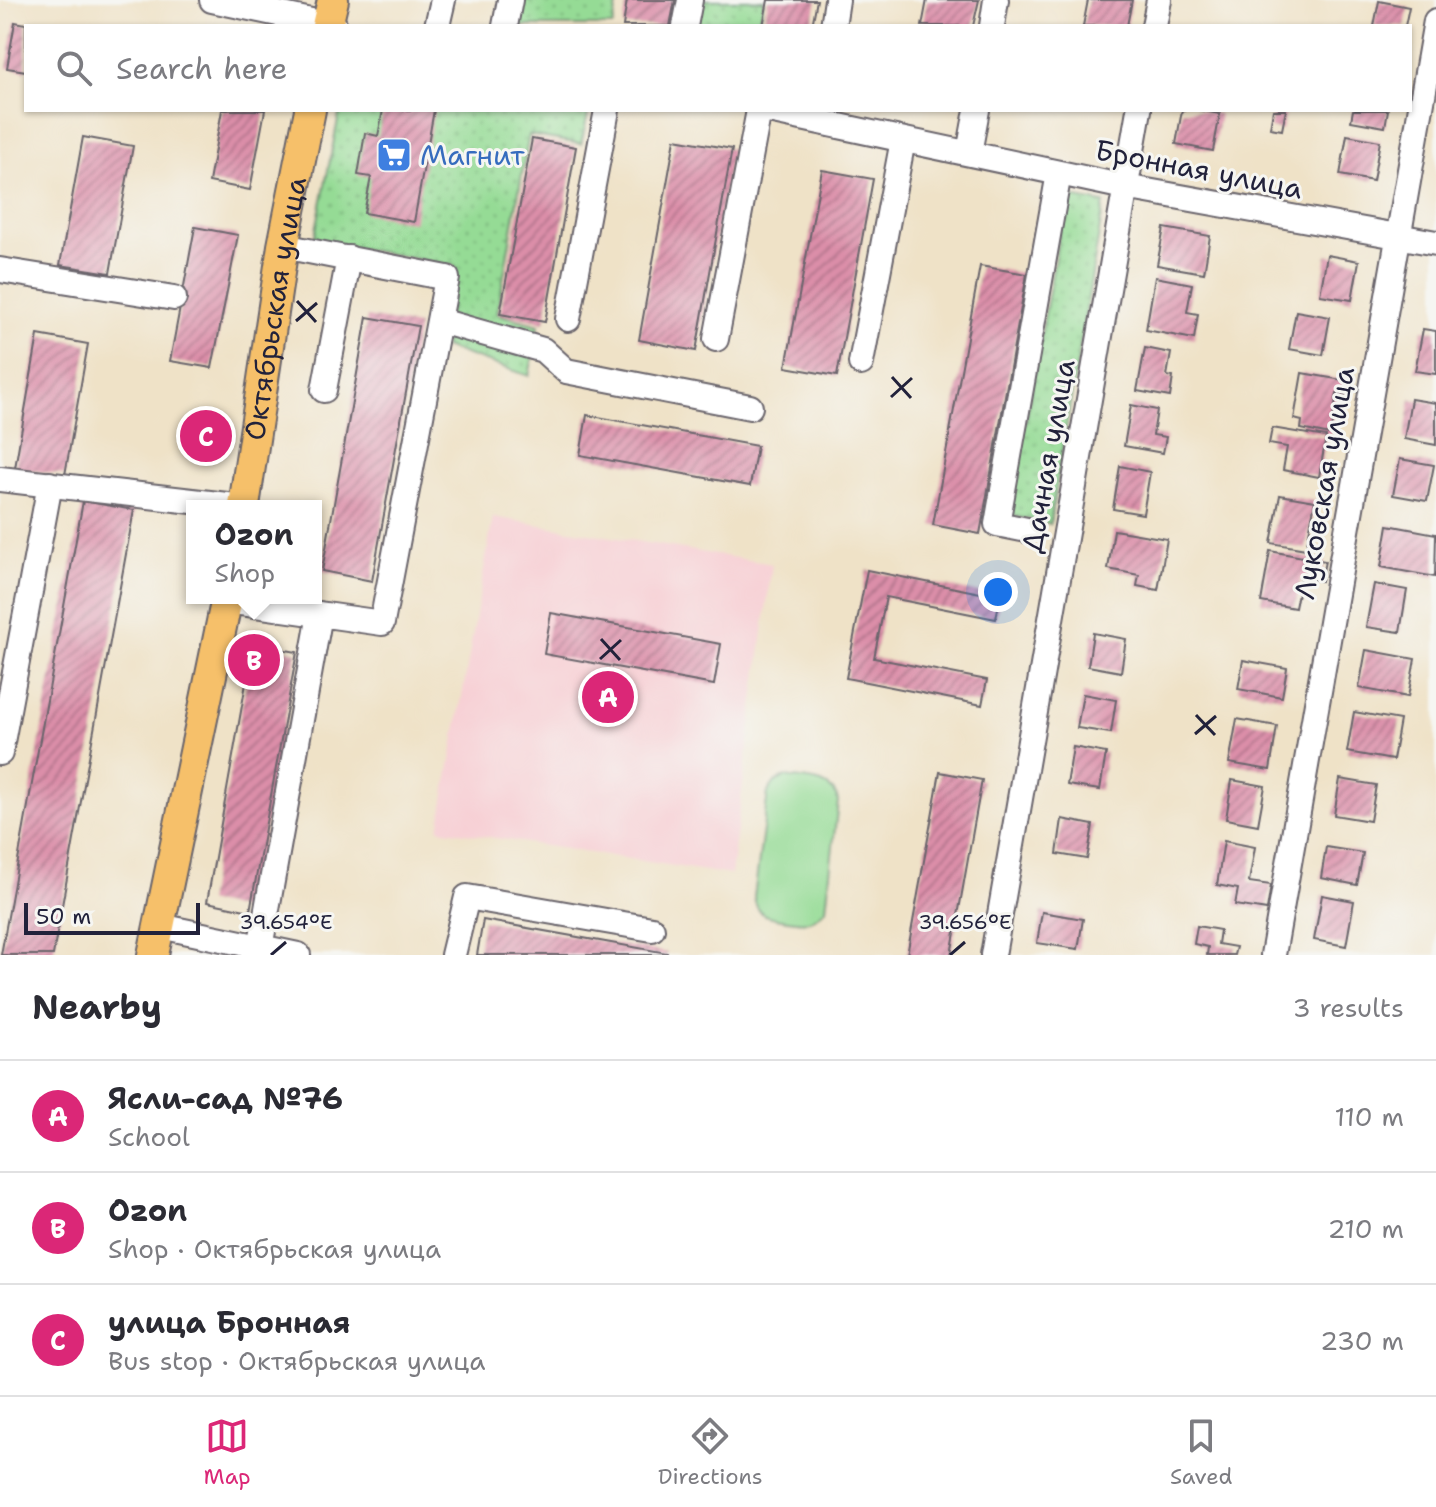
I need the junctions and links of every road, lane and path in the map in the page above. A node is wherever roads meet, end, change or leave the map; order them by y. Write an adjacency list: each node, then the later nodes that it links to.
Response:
1 (212, 0): 8 (street)
2 (443, 0): 10 (street)
3 (510, 0): 11 (street)
4 (690, 0): 12 (street)
5 (837, 0): 13 (street)
6 (996, 0): 14 (street)
7 (1159, 0): 15 (street)
8 (331, 19)
9 (1436, 21): 27 (street, Луковская улица)
10 (437, 24)
11 (505, 24)
12 (685, 24)
13 (833, 24)
14 (992, 24)
15 (1154, 24)
16 (310, 112): 29 (main road, Октябрьская улица)
17 (607, 112): 33 (street)
18 (762, 112): 35 (street)
19 (784, 112): 22 (street, Бронная улица)
20 (977, 112): 24 (street)
21 (1139, 112): 26 (street, Дачная улица)
22 (816, 115): 23 (street, Бронная улица)
23 (903, 140): 24 (street, Бронная улица); 36 (street)
24 (969, 153): 25 (street, Бронная улица)
25 (1059, 173): 26 (street, Бронная улица); 43 (street)
26 (1125, 187): 27 (street, Бронная улица); 53 (street, Дачная улица)
27 (1397, 236): 28 (street, Бронная улица); 54 (street, Луковская улица)
28 (1436, 243)
29 (283, 246): 30 (street); 42 (main road, Октябрьская улица)
30 (349, 258): 34 (street); 37 (street)
31 (0, 270): 32 (street)
32 (174, 298)
33 (568, 319)
34 (440, 321): 38 (street); 46 (street)
35 (716, 339)
36 (861, 363)
37 (324, 390)
38 (750, 407)
39 (0, 479): 40 (street)
40 (50, 484): 41 (street); 47 (street)
41 (186, 500)
42 (245, 500)
43 (1027, 530)
44 (225, 604): 49 (main road)
45 (257, 604): 46 (street)
46 (320, 614): 50 (street)
47 (0, 753)
48 (652, 929): 52 (street)
49 (156, 941): 50 (street)
50 (260, 948): 51 (street)
51 (298, 955)
52 (453, 955)
53 (993, 955)
54 (1273, 955)

